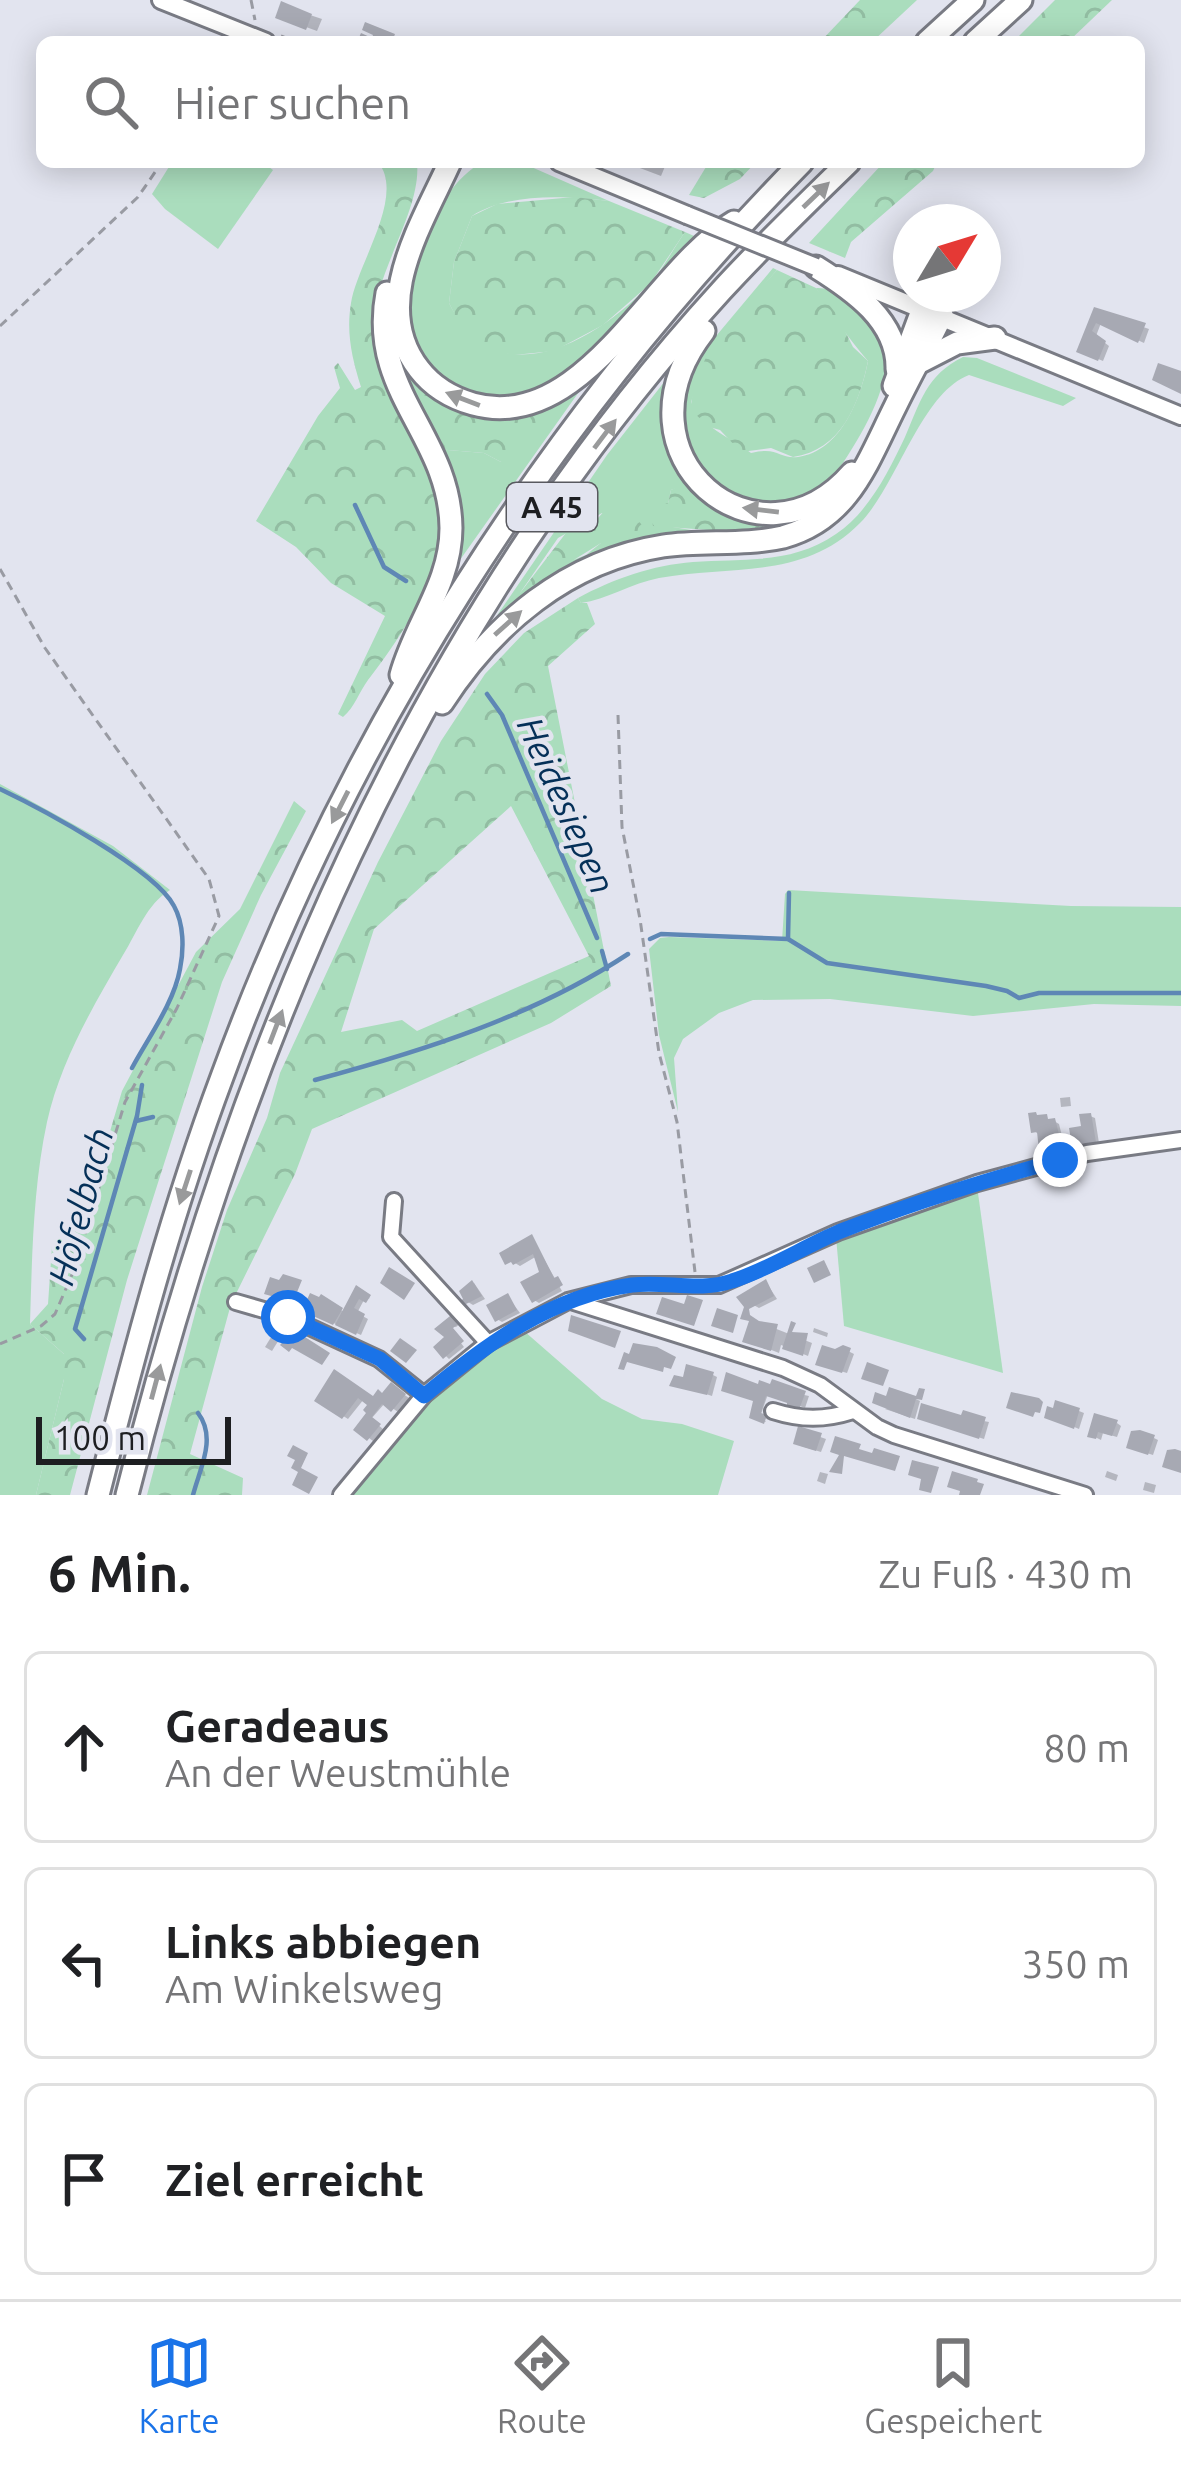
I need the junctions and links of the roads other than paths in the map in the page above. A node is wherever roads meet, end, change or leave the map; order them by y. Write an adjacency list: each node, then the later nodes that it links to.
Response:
1 (161, 0): 4 (main road)
2 (973, 0): 5 (highway)
3 (1021, 0): 6 (highway)
4 (252, 36)
5 (934, 36)
6 (982, 36)
7 (574, 168): 13 (main road, bridge)
8 (796, 168): 11 (highway, A 45)
9 (843, 168): 12 (highway, A 45, one-way to 9)
10 (435, 170): 11 (highway, one-way to 10); 22 (highway)
11 (755, 209): 22 (highway, A 45)
12 (782, 227): 20 (highway, one-way to 12); 23 (highway, A 45, one-way to 12)
13 (816, 267): 14 (main road); 20 (highway)
14 (893, 293)
15 (933, 312): 20 (highway)
16 (934, 312): 19 (highway)
17 (946, 312): 18 (main road)
18 (995, 338): 19 (highway); 21 (main road)
19 (917, 366): 23 (highway, one-way to 19)
20 (897, 377)
21 (1181, 416)
22 (393, 703): 32 (highway, A 45, one-way to 32)
23 (368, 818): 33 (highway, A 45, one-way to 23)
24 (1181, 1140): 26 (street)
25 (394, 1201): 28 (street)
26 (568, 1301): 28 (street); 30 (street)
27 (236, 1302): 29 (street)
28 (488, 1343): 29 (street)
29 (424, 1396): 34 (street)
30 (853, 1411): 31 (street); 35 (street)
31 (773, 1412)
32 (98, 1495)
33 (127, 1495)
34 (341, 1495)
35 (1084, 1495)

